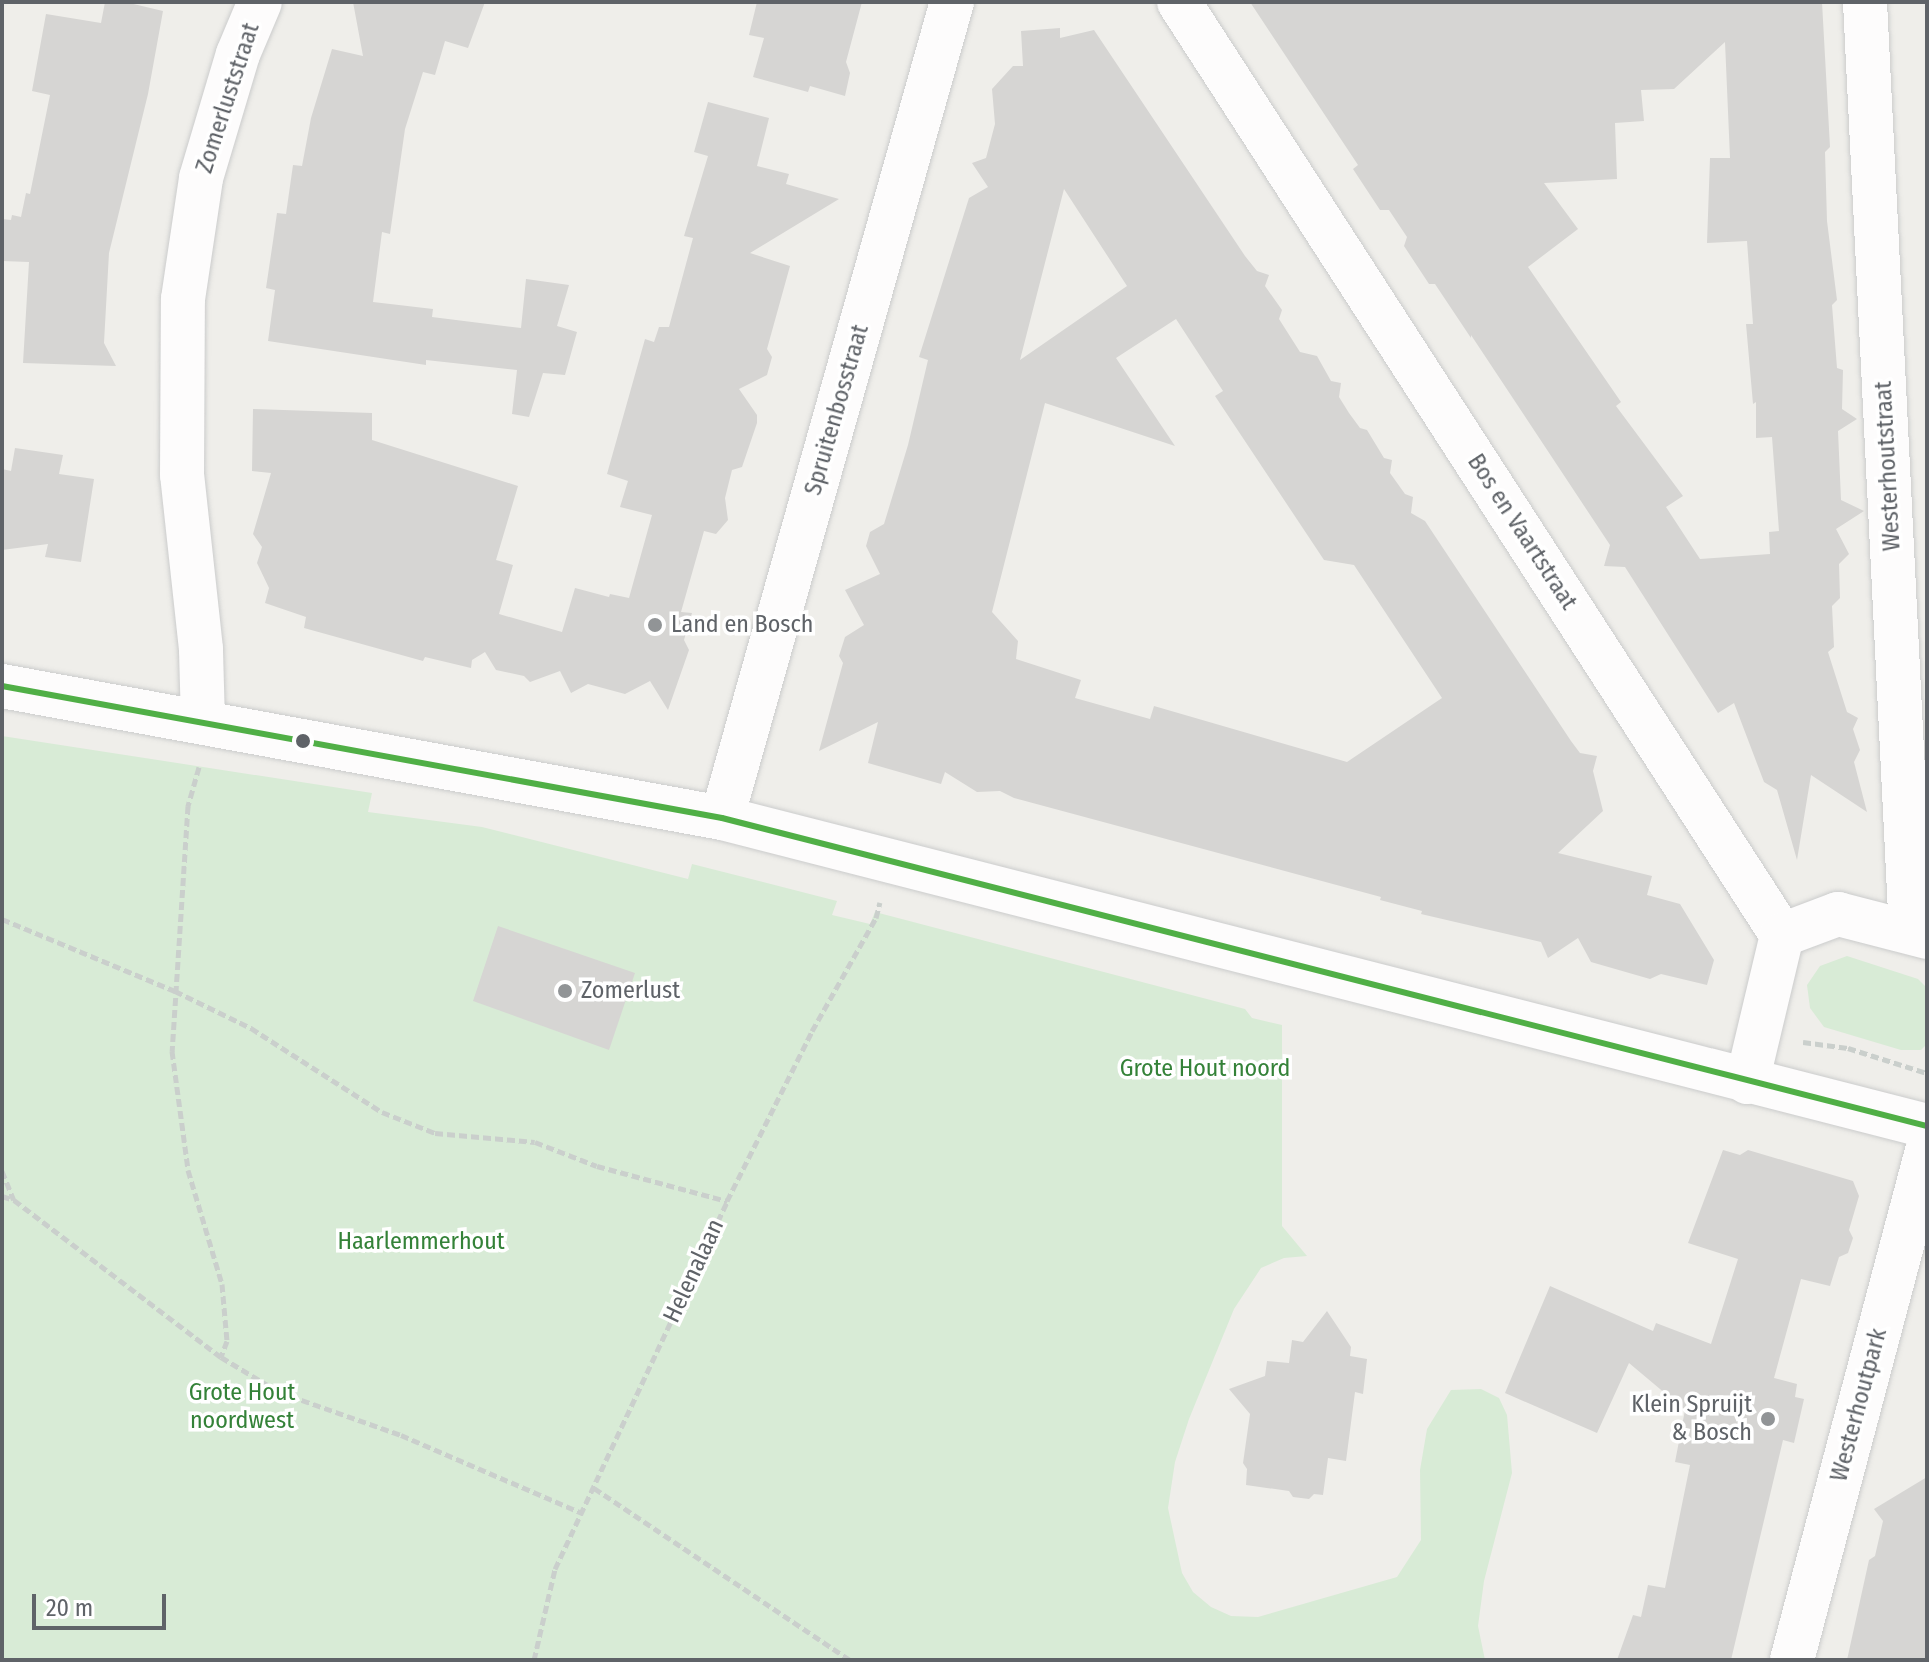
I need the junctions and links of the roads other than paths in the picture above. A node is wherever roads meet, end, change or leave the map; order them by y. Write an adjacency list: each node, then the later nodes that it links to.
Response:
1 (260, 2): 6 (street, Zomerluststraat)
2 (952, 2): 7 (street, Spruitenbosstraat)
3 (1179, 2): 9 (street, Bos en Vaartstraat)
4 (1865, 2): 8 (street, Westerhoutstraat)
5 (2, 686): 6 (street)
6 (203, 737): 7 (street)
7 (722, 818): 10 (street)
8 (1919, 934): 9 (street)
9 (1782, 935): 10 (street)
10 (1747, 1082): 11 (street)
11 (1927, 1126)
12 (1927, 1151): 13 (street, Westerhoutpark)
13 (1792, 1660)

